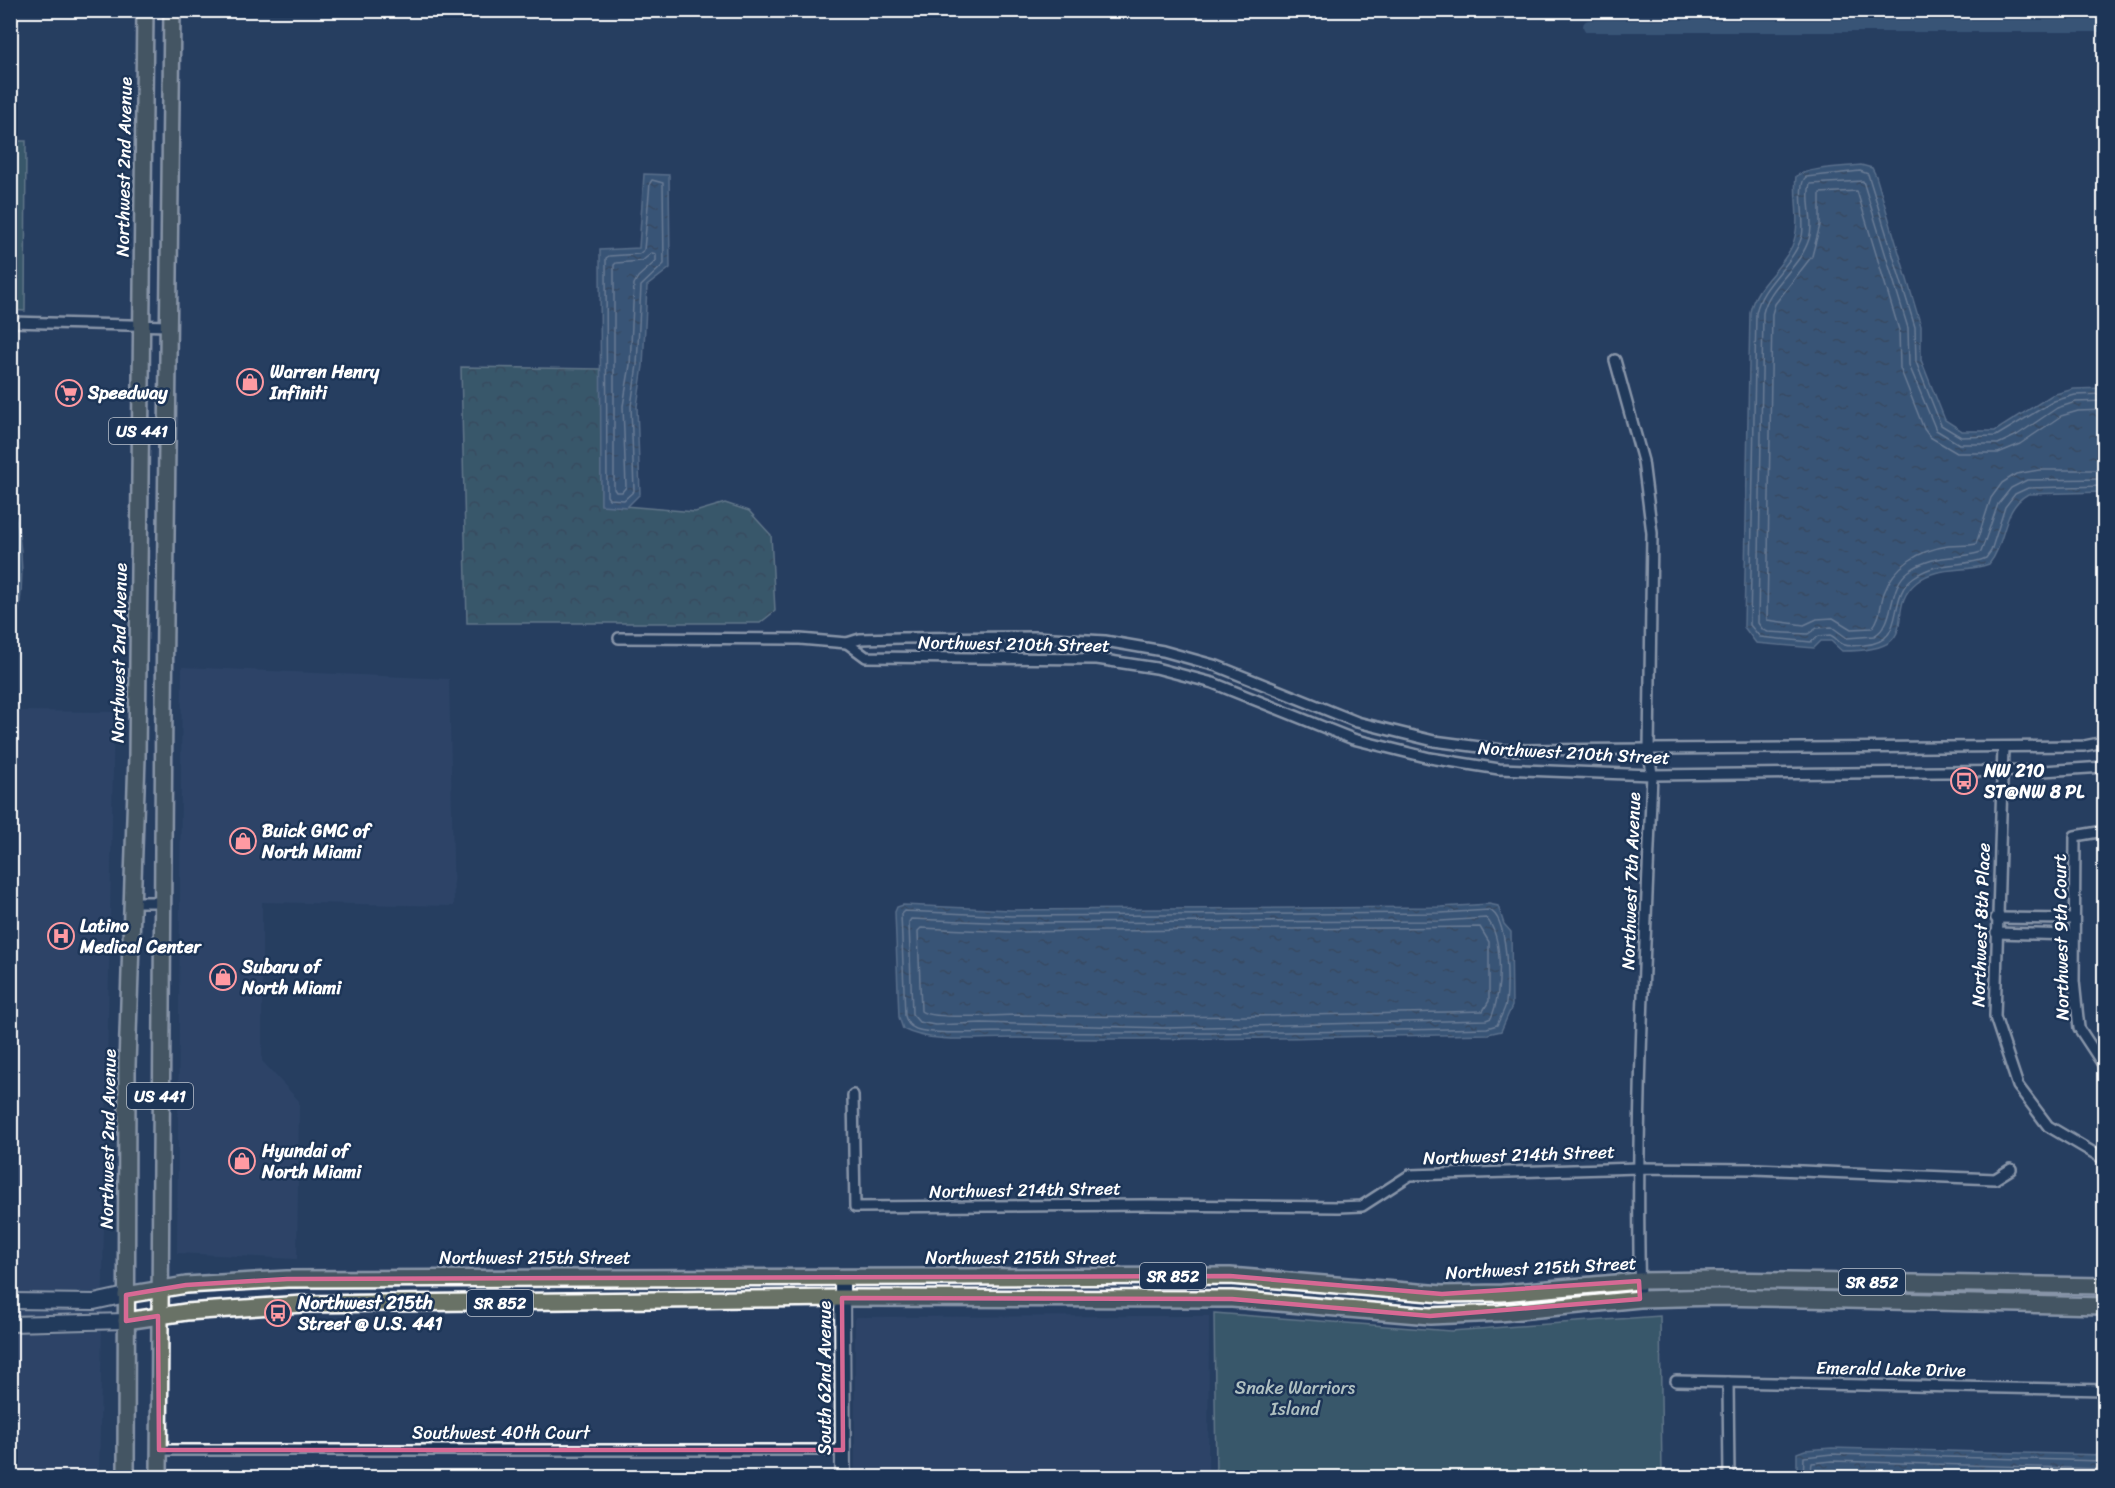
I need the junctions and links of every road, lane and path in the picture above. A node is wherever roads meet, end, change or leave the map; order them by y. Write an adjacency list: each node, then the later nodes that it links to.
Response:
1 (145, 10): 4 (main road, Northwest 2nd Avenue / US 441)
2 (172, 10): 5 (main road, US 441)
3 (10, 322): 4 (street)
4 (142, 326): 5 (street); 16 (main road, Northwest 2nd Avenue / US 441)
5 (168, 326): 17 (main road, US 441)
6 (1616, 360): 11 (street, Northwest 7th Avenue)
7 (619, 638): 8 (street, Northwest 210th Street)
8 (847, 644): 11 (street, Northwest 210th Street); 14 (street, Northwest 210th Street)
9 (2104, 742): 10 (street, Northwest 210th Street)
10 (2003, 747): 11 (street, Northwest 210th Street); 13 (street, Northwest 8th Place)
11 (1649, 750): 14 (street, Northwest 7th Avenue)
12 (2104, 767): 13 (street, Northwest 210th Street)
13 (2002, 769): 14 (street, Northwest 210th Street); 18 (street, Northwest 8th Place)
14 (1652, 775): 25 (street, Northwest 7th Avenue)
15 (2104, 831): 19 (street, Northwest 9th Court)
16 (134, 902): 17 (street); 32 (main road, Northwest 2nd Avenue / US 441)
17 (162, 902): 31 (main road, US 441)
18 (1996, 918): 19 (street); 20 (street, Northwest 8th Place)
19 (2073, 920): 21 (street, Northwest 9th Court)
20 (1996, 933): 21 (street); 24 (street, Northwest 8th Place)
21 (2074, 935): 22 (street, Northwest 9th Court)
22 (2104, 1066)
23 (853, 1095): 25 (street, Northwest 214th Street)
24 (2104, 1159)
25 (1638, 1168): 26 (street, Northwest 214th Street); 29 (street, Northwest 7th Avenue)
26 (2011, 1169)
27 (446, 1278): 28 (main road, Northwest 215th Street / SR 852); 31 (main road, Northwest 215th Street / SR 852); 36 (main road)
28 (842, 1278): 29 (main road, Northwest 215th Street / SR 852); 33 (street, South 62nd Avenue)
29 (1640, 1281): 30 (main road, Northwest 215th Street / SR 852); 34 (street, Northwest 7th Avenue)
30 (2104, 1286)
31 (158, 1290): 32 (main road, Northwest 215th Street / SR 852); 38 (main road, US 441)
32 (126, 1295): 35 (street, Northwest 215th Street); 39 (main road, US 441)
33 (842, 1298): 34 (main road, Northwest 215th Street / SR 852); 36 (main road, Northwest 215th Street / SR 852); 45 (street, South 62nd Avenue)
34 (1640, 1299): 37 (main road, Northwest 215th Street / SR 852)
35 (10, 1301)
36 (446, 1304): 38 (main road, Northwest 215th Street / SR 852)
37 (2104, 1306)
38 (158, 1316): 39 (main road, Northwest 215th Street / SR 852); 44 (main road, US 441)
39 (126, 1321): 40 (street, Northwest 215th Street); 46 (main road, US 441)
40 (10, 1324)
41 (1676, 1381): 42 (street, Emerald Lake Drive)
42 (1728, 1382): 43 (street, Emerald Lake Drive); 49 (street)
43 (2104, 1390)
44 (159, 1450): 45 (street, Southwest 40th Court); 47 (main road, US 441)
45 (843, 1450): 48 (street, South 62nd Avenue)
46 (126, 1478)
47 (159, 1478)
48 (843, 1478)
49 (1729, 1478)

